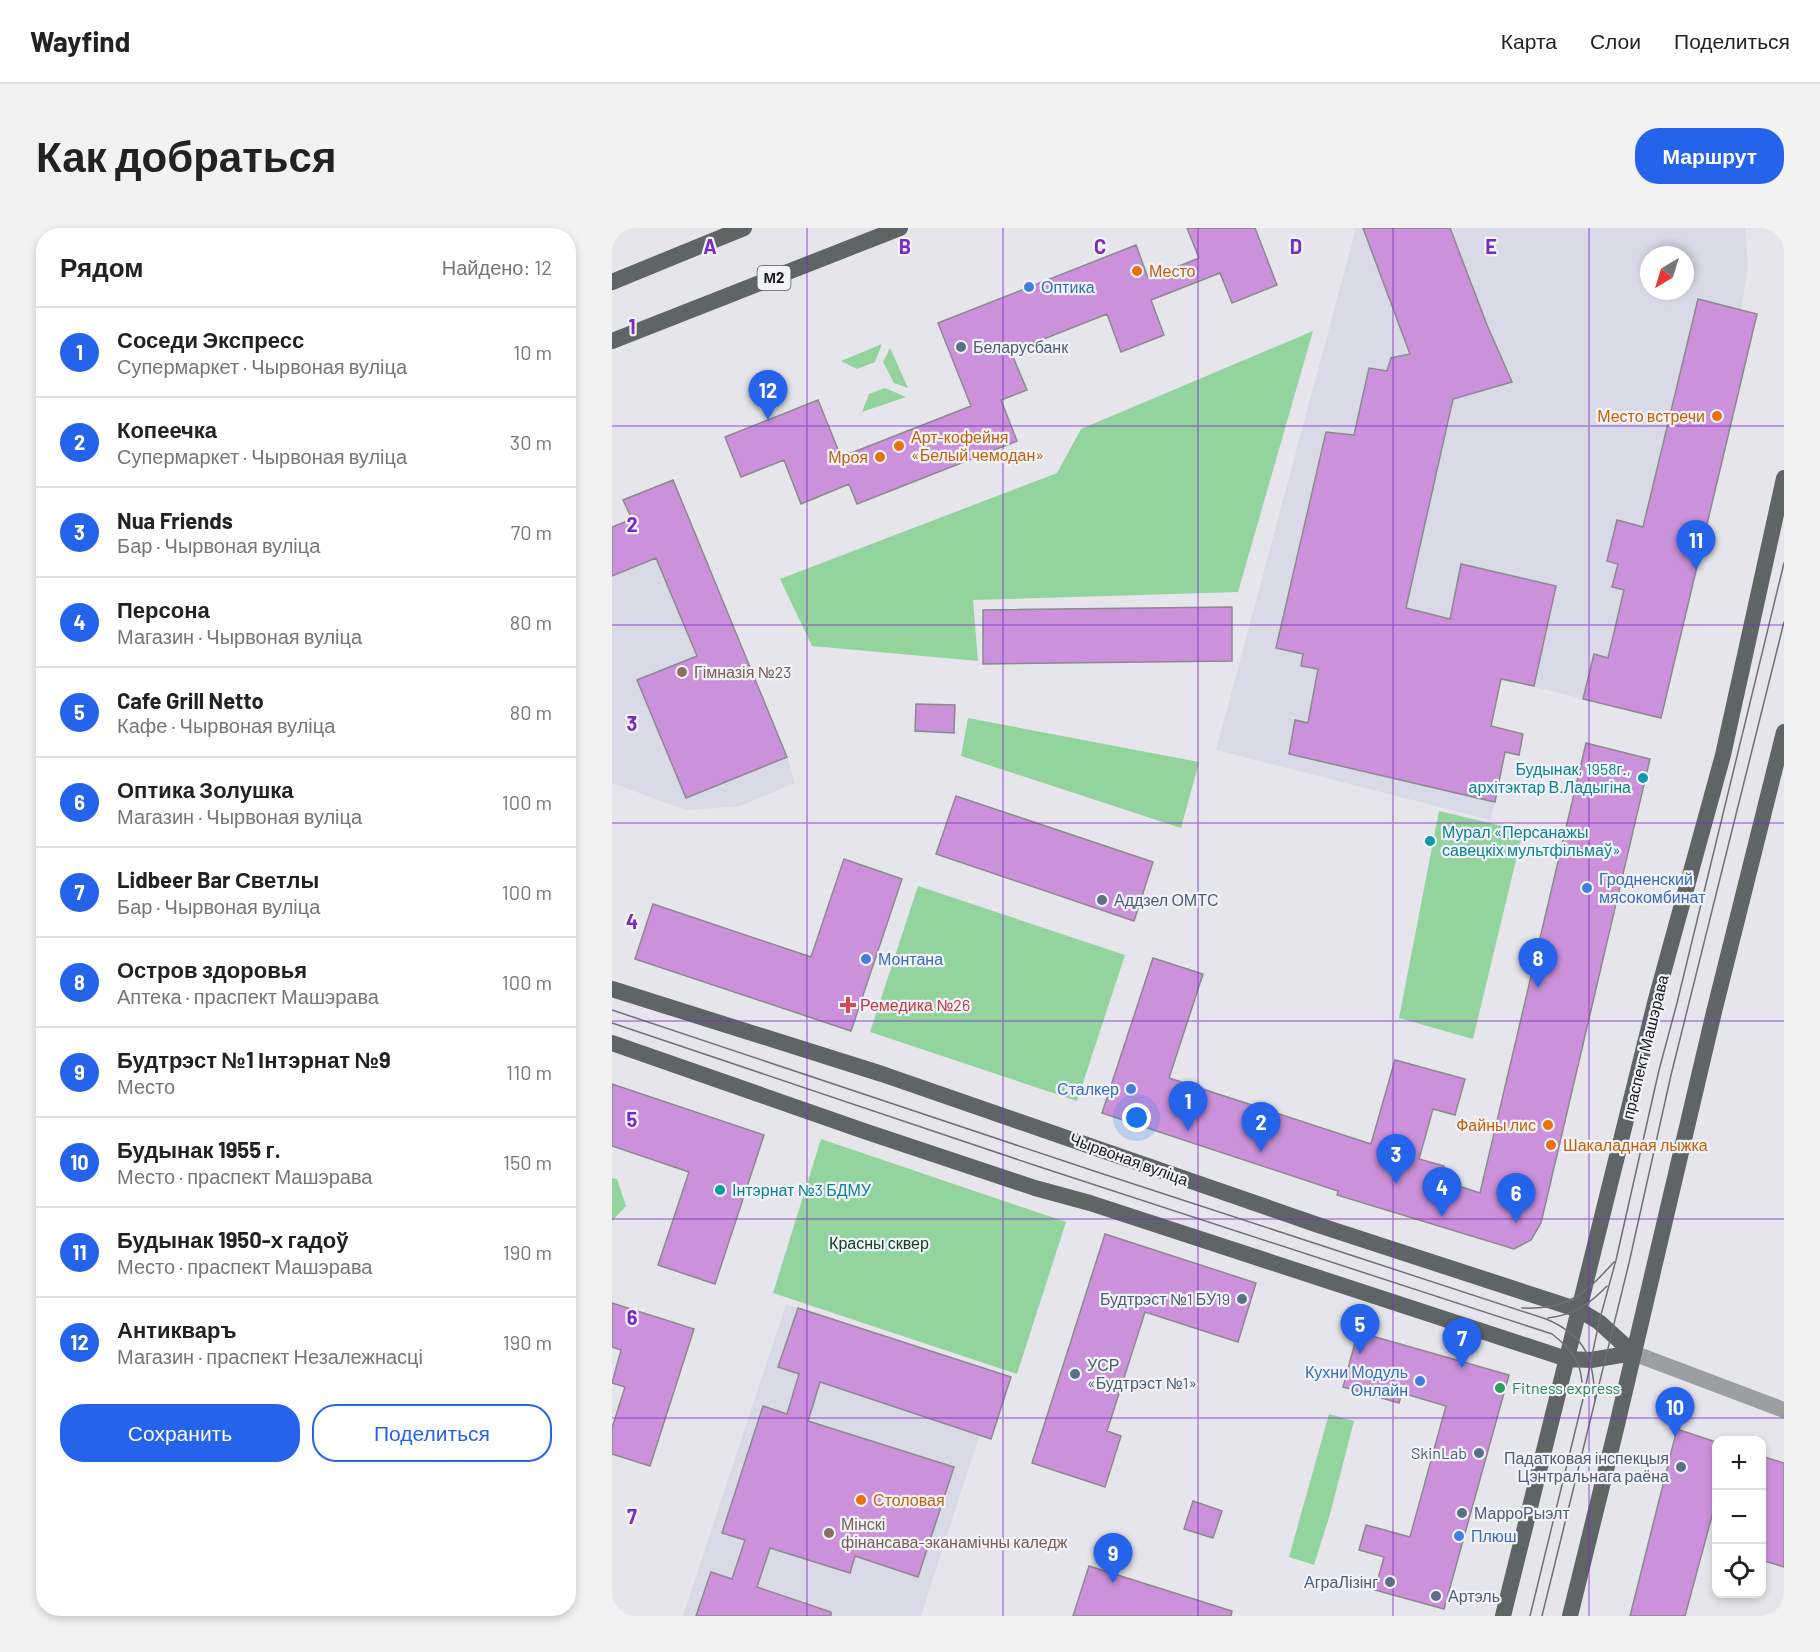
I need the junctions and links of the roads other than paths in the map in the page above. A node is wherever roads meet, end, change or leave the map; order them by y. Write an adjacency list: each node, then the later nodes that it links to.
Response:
1 (744, 228): 3 (main road)
2 (900, 228): 4 (main road, М2)
3 (612, 282)
4 (612, 341)
5 (1784, 478): 6 (main road, праспект Машэрава)
6 (1778, 529): 10 (main road, праспект Машэрава)
7 (1784, 732): 11 (main road)
8 (612, 989): 10 (main road, Чырвоная вуліца)
9 (612, 1043): 12 (main road)
10 (1579, 1310): 11 (main road, Чырвоная вуліца); 12 (main road, праспект Машэрава)
11 (1633, 1353): 12 (main road); 13 (street, Чырвоная вуліца); 15 (main road)
12 (1567, 1359): 14 (main road, праспект Машэрава)
13 (1784, 1410)
14 (1503, 1616)
15 (1570, 1616)

